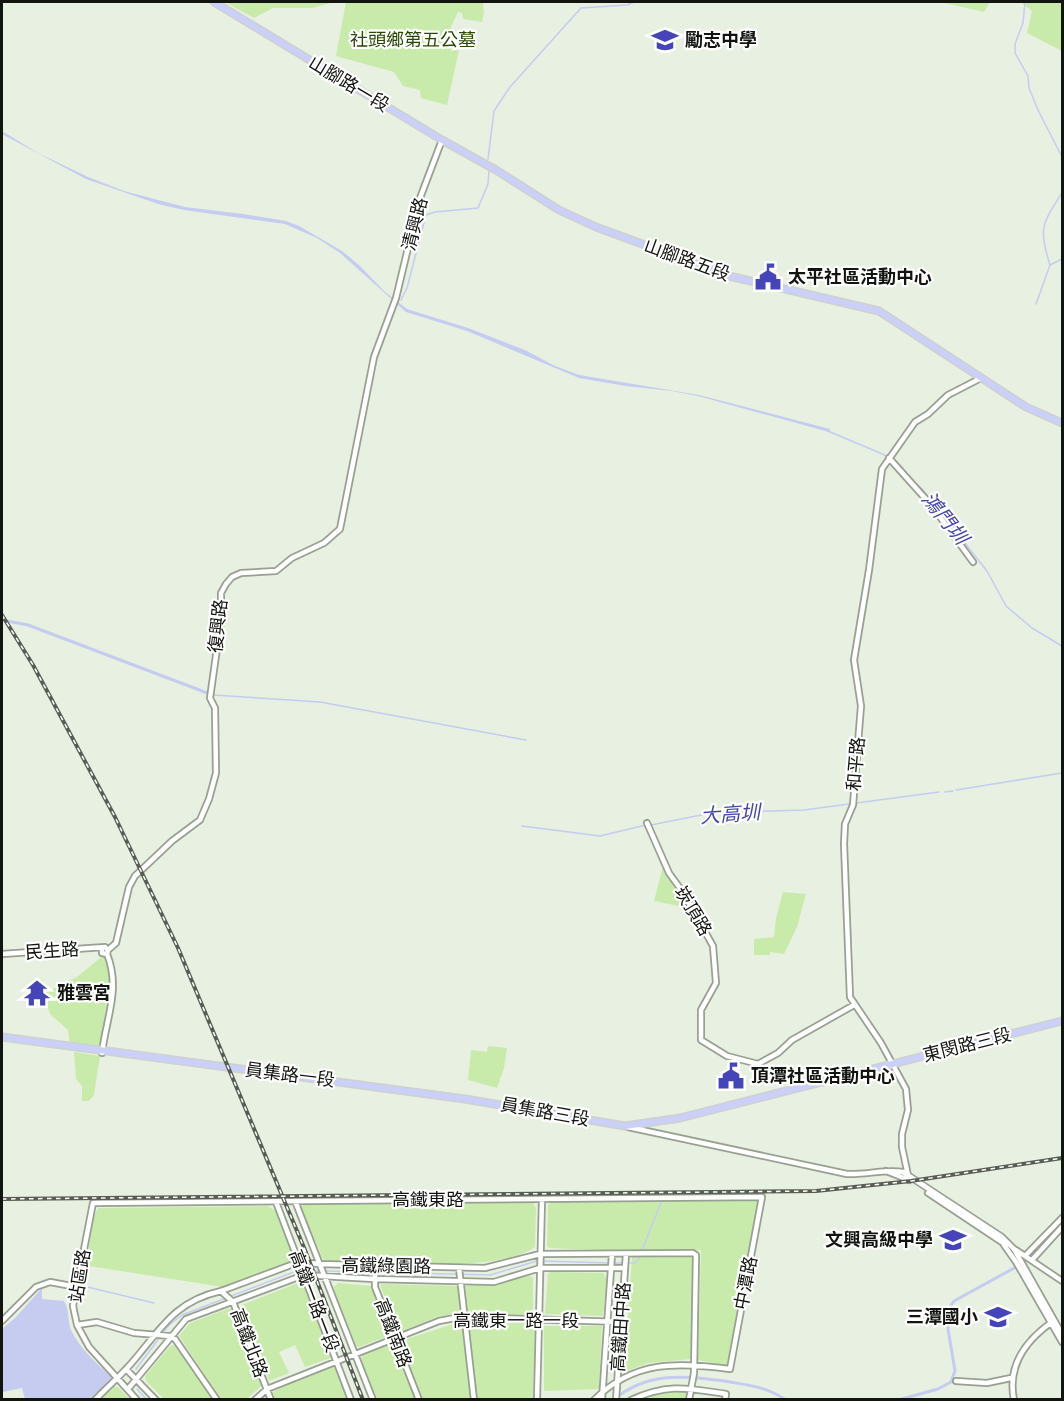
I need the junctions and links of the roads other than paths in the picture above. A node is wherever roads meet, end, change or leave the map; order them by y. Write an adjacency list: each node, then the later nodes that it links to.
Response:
1 (213, 2): 2 (main road, 山腳路一段)
2 (442, 140): 3 (main road, 山腳路一段); 4 (street, 清興路)
3 (486, 164): 5 (main road, 山腳路五段)
4 (392, 310): 10 (street, 復興路)
5 (981, 378): 6 (main road, 山腳路五段); 7 (street, 和平路)
6 (1062, 423)
7 (890, 457): 8 (street); 12 (street, 和平路)
8 (973, 562)
9 (646, 823): 12 (street, 崁頂路)
10 (106, 951): 11 (street, 民生路); 15 (street)
11 (2, 954)
12 (854, 1005): 16 (street, 和平路)
13 (1062, 1020): 16 (main road, 東閔路三段)
14 (2, 1038): 15 (main road, 員集路一段)
15 (102, 1052): 17 (main road, 員集路一段)
16 (893, 1064): 18 (main road, 東閔路三段); 20 (street, 和平路)
17 (465, 1099): 18 (main road, 員集路三段)
18 (625, 1126): 19 (street)
19 (886, 1171): 20 (street); 21 (street)
20 (907, 1174): 21 (street, 和平路); 30 (street)
21 (910, 1181): 29 (street)
22 (762, 1197): 23 (street, 高鐵東路); 67 (street, 中潭路)
23 (542, 1200): 24 (street, 高鐵東路); 31 (street)
24 (295, 1201): 25 (street, 高鐵東路); 38 (street)
25 (276, 1202): 26 (street, 高鐵東路); 37 (street, 高鐵一路一段)
26 (93, 1203): 50 (street, 站區路)
27 (1062, 1218): 34 (street)
28 (1062, 1227): 36 (street)
29 (1000, 1241): 30 (street); 35 (street)
30 (1014, 1249): 34 (street); 35 (street)
31 (540, 1254): 32 (street, 高鐵綠園路); 40 (street, 高鐵綠園路); 41 (street)
32 (612, 1254): 33 (street, 高鐵綠園路); 42 (street, 高鐵田中路)
33 (626, 1254): 43 (street, 高鐵田中路); 67 (street, 高鐵綠園路)
34 (1025, 1256): 36 (street)
35 (1018, 1261): 44 (street)
36 (1033, 1261): 44 (street); 49 (street)
37 (299, 1262): 38 (street, 高鐵綠園路); 45 (street, 高鐵一路一段); 51 (street, 高鐵綠園路)
38 (319, 1264): 39 (street, 高鐵綠園路); 46 (street)
39 (375, 1266): 40 (street, 高鐵綠園路); 47 (street, 高鐵南路)
40 (459, 1268): 48 (street)
41 (540, 1268): 42 (street, 高鐵綠園路); 48 (street, 高鐵綠園路); 55 (street)
42 (611, 1268): 43 (street, 高鐵綠園路); 56 (street, 高鐵田中路)
43 (624, 1268): 57 (street, 高鐵田中路)
44 (1023, 1271): 58 (street)
45 (304, 1275): 46 (street, 高鐵綠園路); 52 (street, 高鐵綠園路); 66 (street, 高鐵一路一段)
46 (324, 1277): 47 (street, 高鐵綠園路); 65 (street)
47 (374, 1279): 48 (street, 高鐵綠園路); 63 (street, 高鐵南路)
48 (460, 1281): 53 (street)
49 (1062, 1281)
50 (77, 1286): 54 (street); 59 (street, 站區路)
51 (221, 1291): 52 (street, 高鐵北路); 61 (street, 高鐵綠園路)
52 (233, 1302): 62 (street, 高鐵綠園路); 76 (street, 高鐵北路)
53 (465, 1317): 55 (street, 高鐵東一路一段); 63 (street, 高鐵東一路一段); 88 (street)
54 (2, 1320)
55 (539, 1320): 56 (street, 高鐵東一路一段); 89 (street)
56 (607, 1322): 57 (street, 高鐵東一路一段); 77 (street, 高鐵田中路)
57 (621, 1322): 72 (street, 高鐵田中路)
58 (1052, 1322): 60 (street); 64 (street); 70 (street)
59 (77, 1325): 61 (street); 69 (street, 站區路)
60 (1062, 1334)
61 (153, 1336): 62 (street); 68 (street, 高鐵綠園路)
62 (170, 1336): 71 (street, 高鐵綠園路); 82 (street)
63 (395, 1338): 65 (street, 高鐵東一路一段); 87 (street, 高鐵南路)
64 (1062, 1342)
65 (354, 1353): 66 (street, 高鐵東一路一段); 86 (street)
66 (336, 1360): 76 (street, 高鐵東一路一段); 85 (street, 高鐵一路一段)
67 (693, 1364): 72 (street); 74 (street)
68 (126, 1369): 69 (street, 高鐵綠園路); 71 (street)
69 (116, 1378): 75 (street, 站區路); 79 (street, 高鐵綠園路)
70 (1011, 1378): 73 (street); 95 (street)
71 (136, 1379): 75 (street, 高鐵綠園路); 81 (street)
72 (617, 1380): 77 (street); 92 (street, 高鐵田中路)
73 (956, 1381)
74 (691, 1388): 78 (street); 93 (street); 94 (street)
75 (128, 1389): 80 (street, 站區路)
76 (267, 1389): 83 (street, 高鐵東一路一段); 84 (street, 高鐵北路)
77 (602, 1391): 90 (street); 91 (street, 高鐵田中路)
78 (725, 1396)
79 (95, 1400)
80 (137, 1400)
81 (156, 1400)
82 (217, 1400)
83 (255, 1400)
84 (271, 1400)
85 (351, 1400)
86 (373, 1400)
87 (419, 1400)
88 (474, 1400)
89 (537, 1400)
90 (594, 1400)
91 (602, 1400)
92 (616, 1400)
93 (631, 1400)
94 (689, 1400)
95 (1014, 1400)

